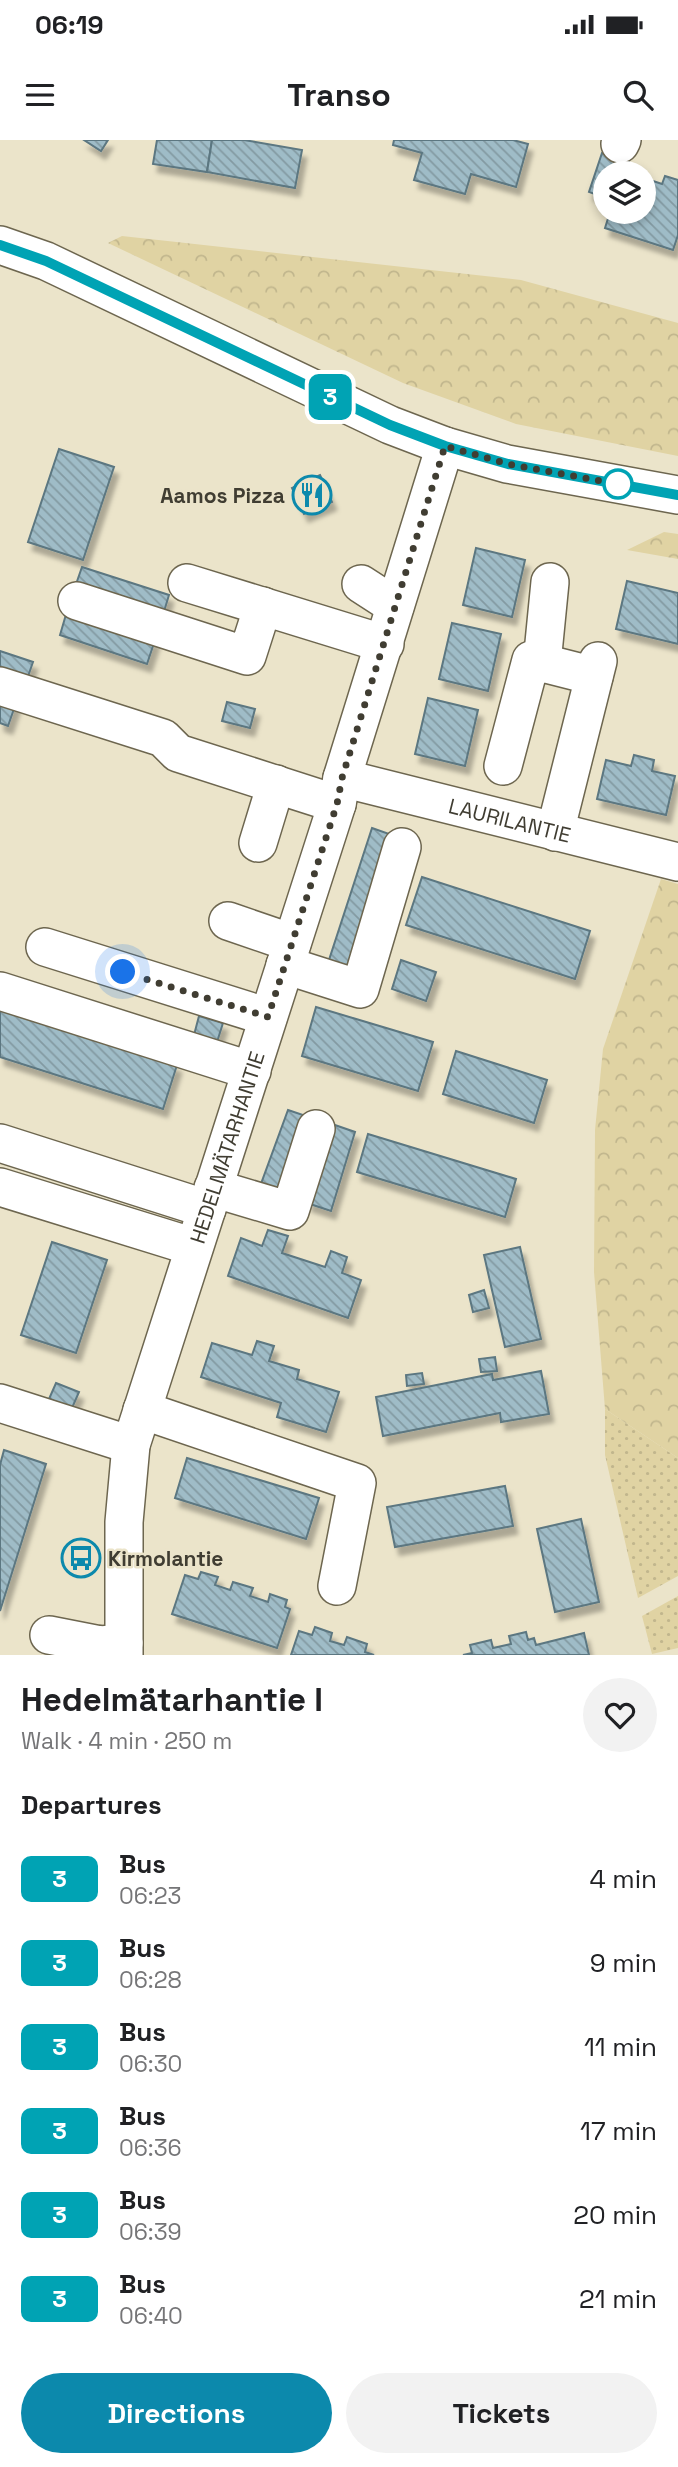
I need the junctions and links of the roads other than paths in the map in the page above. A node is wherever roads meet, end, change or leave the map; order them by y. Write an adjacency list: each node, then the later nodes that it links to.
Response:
1 (0, 245): 2 (street)
2 (445, 446): 3 (street); 9 (street, HEDELMÄTARHANTIE)
3 (678, 495)
4 (550, 582): 11 (street)
5 (187, 583): 8 (street)
6 (361, 584): 9 (street)
7 (77, 601): 8 (street)
8 (263, 606): 10 (street)
9 (395, 606): 10 (street, HEDELMÄTARHANTIE)
10 (385, 643): 15 (street, HEDELMÄTARHANTIE)
11 (542, 663): 13 (street); 16 (street)
12 (0, 686): 14 (street, LAURILANTIE)
13 (503, 766)
14 (276, 784): 15 (street, LAURILANTIE); 17 (street)
15 (340, 791): 16 (street, LAURILANTIE); 22 (street, HEDELMÄTARHANTIE)
16 (555, 832): 19 (street, LAURILANTIE)
17 (258, 843)
18 (402, 847): 22 (street)
19 (678, 862)
20 (228, 921): 22 (street)
21 (45, 947): 24 (street)
22 (289, 954): 24 (street, HEDELMÄTARHANTIE)
23 (0, 991): 25 (street)
24 (268, 1017): 25 (street, HEDELMÄTARHANTIE)
25 (251, 1070): 29 (street, HEDELMÄTARHANTIE)
26 (316, 1129): 29 (street)
27 (0, 1143): 29 (street)
28 (0, 1187): 30 (street)
29 (210, 1198): 30 (street, HEDELMÄTARHANTIE)
30 (194, 1247): 32 (street, HEDELMÄTARHANTIE)
31 (0, 1403): 33 (street)
32 (142, 1410): 33 (street, HEDELMÄTARHANTIE); 34 (street)
33 (131, 1445): 36 (street, HEDELMÄTARHANTIE)
34 (337, 1586)
35 (49, 1635): 36 (street)
36 (124, 1649)

